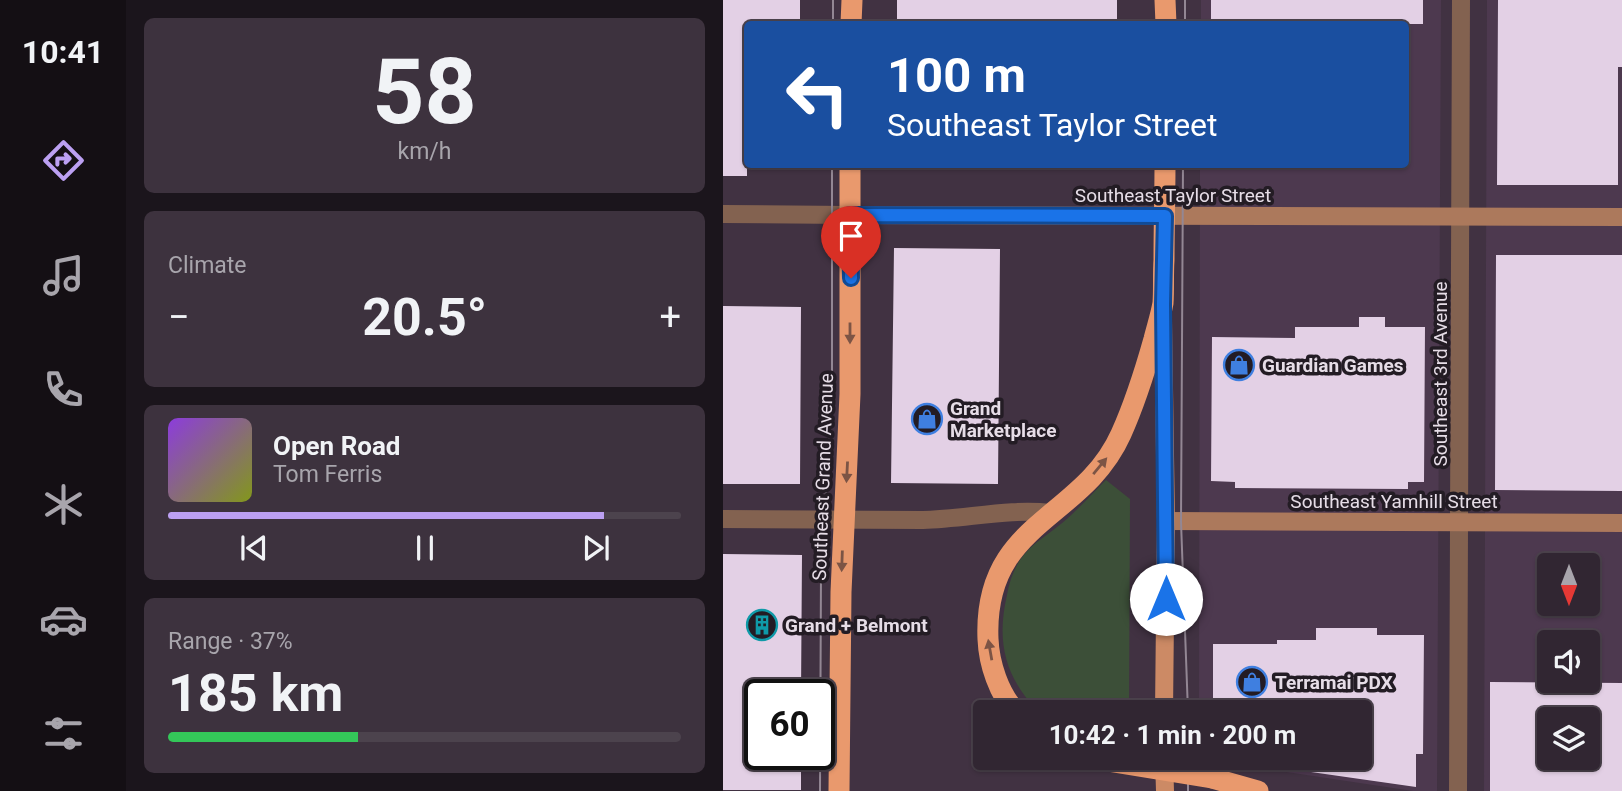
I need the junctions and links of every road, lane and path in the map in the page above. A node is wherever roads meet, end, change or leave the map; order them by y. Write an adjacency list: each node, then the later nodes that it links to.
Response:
1 (851, 0): 4 (highway)
2 (1165, 0): 5 (highway)
3 (1461, 0): 11 (street, Southeast 3rd Avenue)
4 (851, 21)
5 (1166, 21)
6 (850, 168): 9 (highway, Southeast Grand Avenue)
7 (1165, 168): 10 (highway)
8 (723, 214): 9 (street, Southeast Taylor Street)
9 (850, 215): 10 (street, Southeast Taylor Street); 16 (highway, Southeast Grand Avenue, one-way to 16)
10 (1165, 216): 11 (street, Southeast Taylor Street); 13 (highway)
11 (1461, 216): 12 (street, Southeast Taylor Street); 18 (street, Southeast 3rd Avenue)
12 (1622, 217)
13 (1163, 304): 14 (highway, one-way to 13); 17 (main road)
14 (1051, 513): 16 (street); 20 (highway, one-way to 14)
15 (723, 519): 16 (street)
16 (844, 519): 24 (highway, Southeast Grand Avenue, one-way to 24)
17 (1166, 521): 18 (street, Southeast Yamhill Street); 21 (main road)
18 (1460, 522): 19 (street, Southeast Yamhill Street); 27 (street, Southeast 3rd Avenue)
19 (1622, 523)
20 (1007, 700)
21 (1164, 700)
22 (1163, 770): 26 (highway, bridge)
23 (1165, 784): 25 (street)
24 (839, 791)
25 (1239, 791)
26 (1258, 791)
27 (1458, 791)

